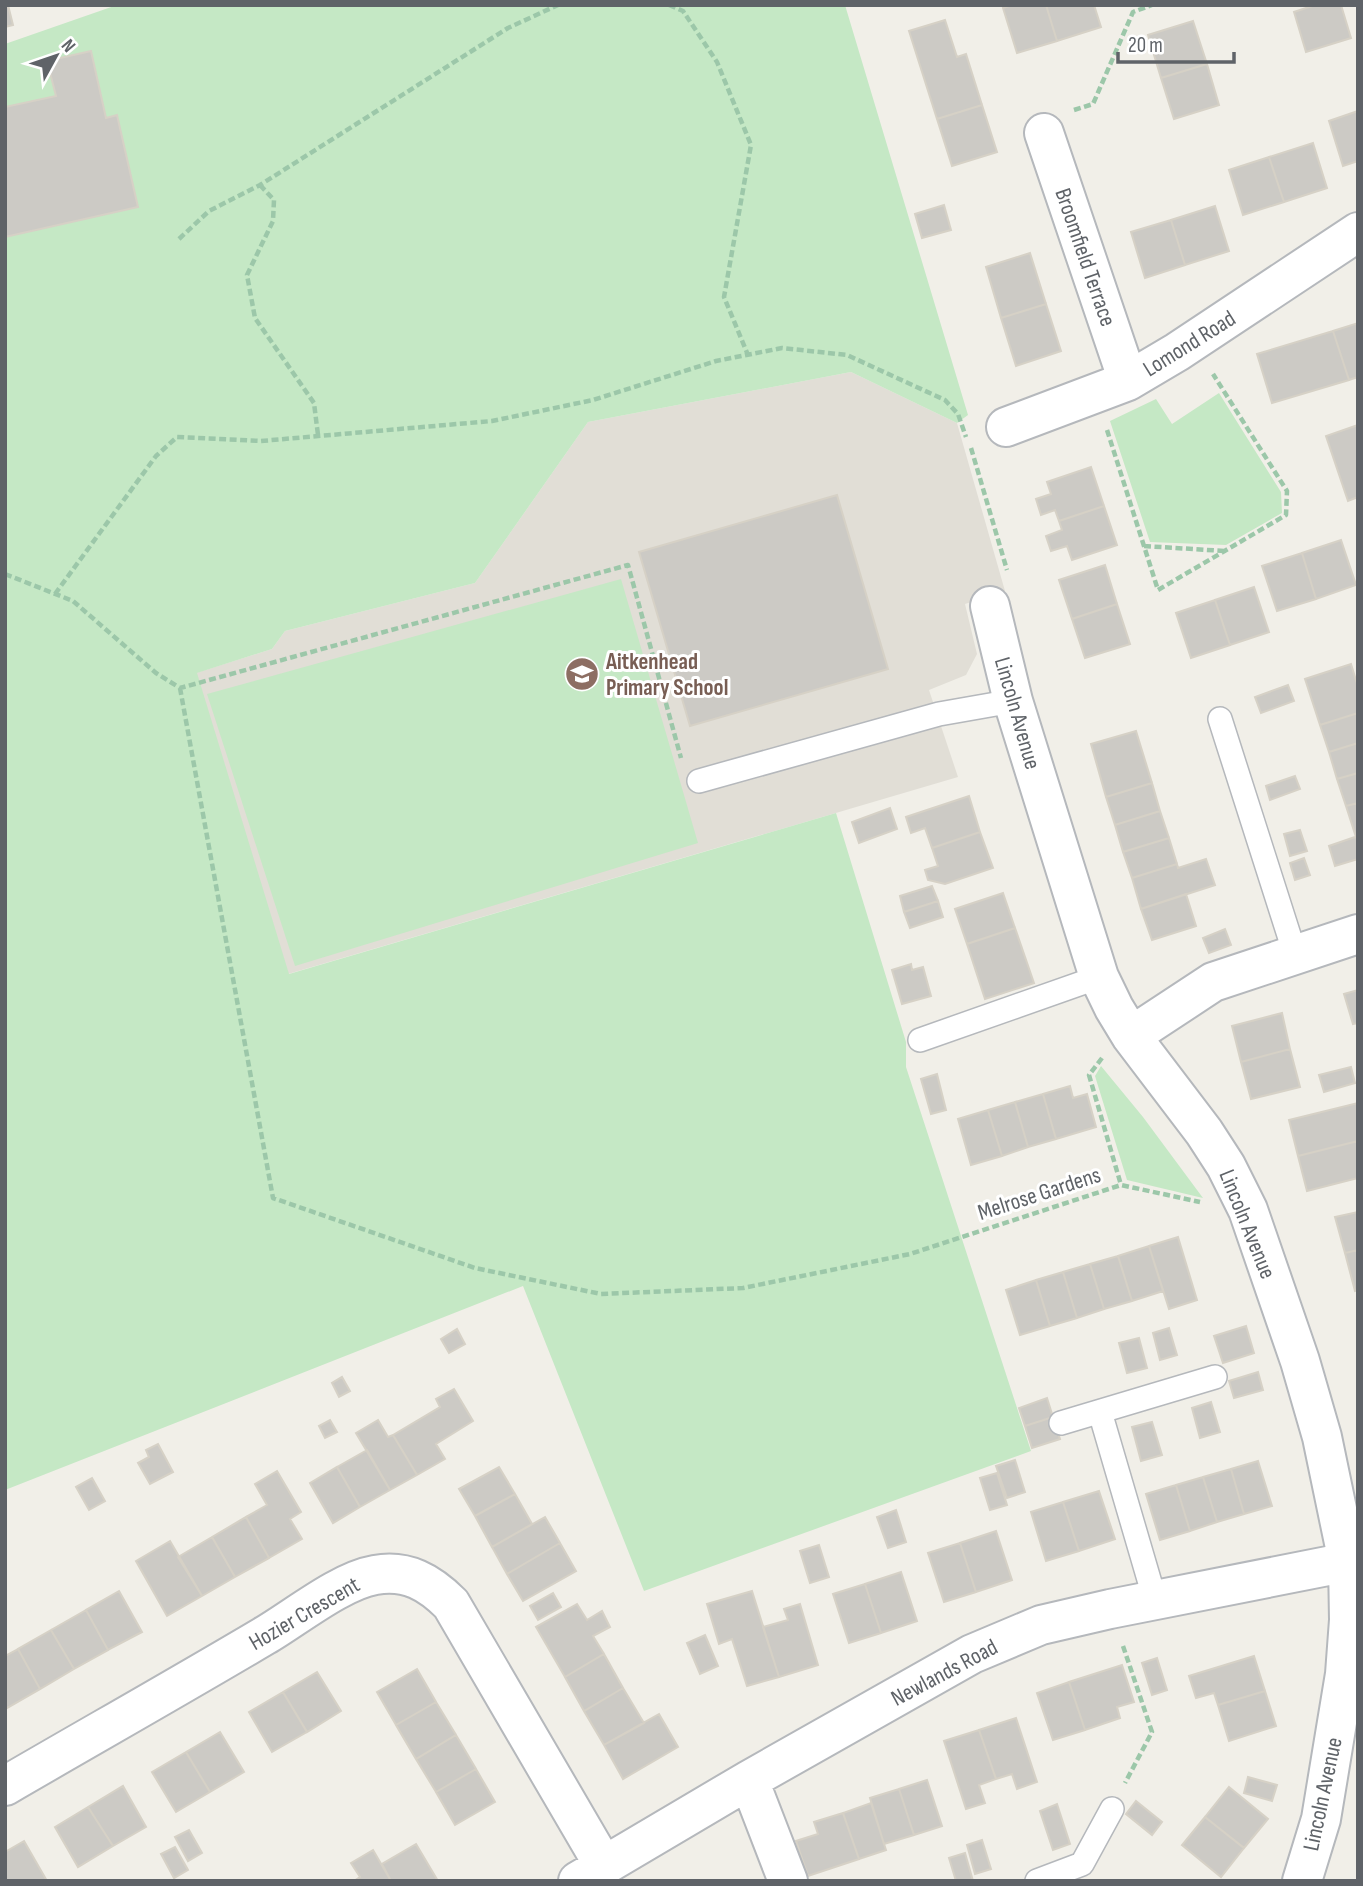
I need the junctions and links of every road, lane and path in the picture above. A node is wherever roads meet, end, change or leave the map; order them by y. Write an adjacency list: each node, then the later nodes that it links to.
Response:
1 (558, 5): 6 (path)
2 (669, 5): 10 (path)
3 (1152, 5): 4 (path)
4 (1099, 91)
5 (1044, 133): 11 (street, Broomfield Terrace)
6 (260, 185): 8 (path); 13 (path)
7 (1358, 232): 9 (street, Lomond Road)
8 (179, 239)
9 (1192, 342): 11 (street, Lomond Road); 15 (path)
10 (748, 355): 13 (path); 18 (path)
11 (1112, 387): 12 (street, Lomond Road); 14 (path)
12 (1006, 427)
13 (318, 435): 17 (path)
14 (1144, 546): 15 (path); 15 (path)
15 (1224, 551)
16 (5, 574): 17 (path)
17 (55, 594): 19 (path)
18 (990, 606): 20 (street, Lincoln Avenue)
19 (180, 688): 22 (path); 28 (path, Melrose Gardens)
20 (1013, 701): 22 (lane); 25 (street, Lincoln Avenue)
21 (1220, 719): 24 (lane)
22 (699, 781)
23 (1358, 934): 24 (street)
24 (1294, 954): 26 (street)
25 (1100, 977): 26 (street, Lincoln Avenue); 27 (lane)
26 (1131, 1036): 28 (path); 29 (street, Lincoln Avenue)
27 (919, 1040)
28 (1121, 1185): 29 (path, Melrose Gardens)
29 (1248, 1210): 33 (street, Lincoln Avenue)
30 (1215, 1377): 31 (lane)
31 (1100, 1412): 32 (lane); 34 (lane)
32 (1060, 1423)
33 (1349, 1562): 34 (street, Newlands Road); 36 (street, Lincoln Avenue)
34 (1155, 1600): 35 (street, Newlands Road)
35 (1110, 1609): 37 (street, Newlands Road); 39 (path)
36 (1351, 1675): 43 (street, Lincoln Avenue)
37 (749, 1780): 40 (street, Newlands Road); 41 (street)
38 (5, 1786): 40 (street, Hozier Crescent)
39 (1112, 1809): 42 (lane)
40 (591, 1873)
41 (788, 1881)
42 (1037, 1881)
43 (1302, 1881)

